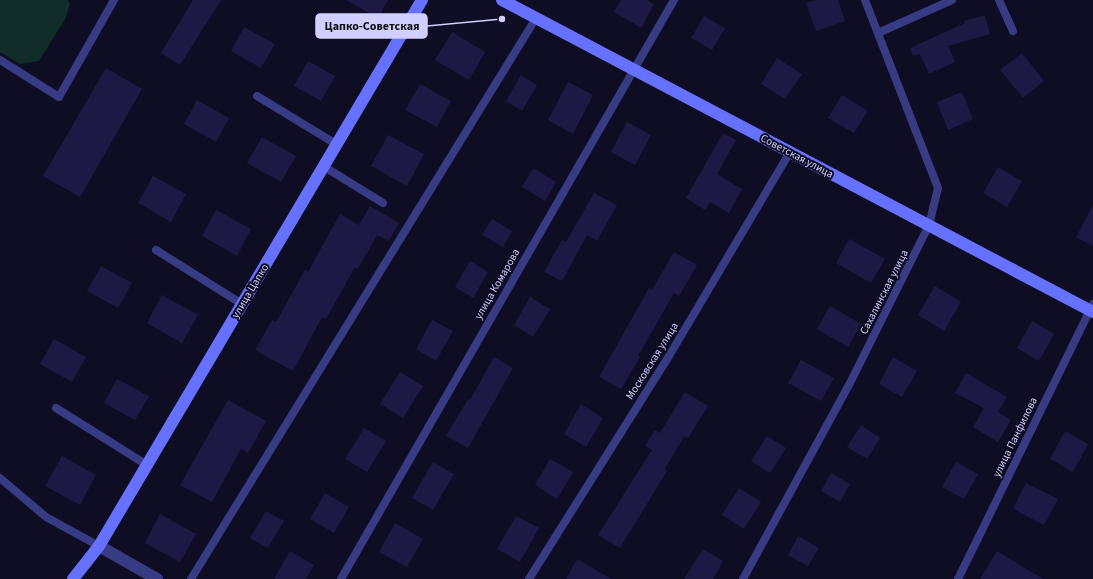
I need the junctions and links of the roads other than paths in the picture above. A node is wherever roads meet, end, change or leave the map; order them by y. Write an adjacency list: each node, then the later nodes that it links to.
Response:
1 (114, 0): 11 (lane)
2 (422, 0): 14 (street, улица Цапко)
3 (502, 0): 8 (street, Советская улица)
4 (674, 0): 12 (lane, улица Комарова)
5 (865, 0): 10 (lane, Сахалинская улица)
6 (952, 0): 10 (lane)
7 (999, 0): 9 (lane)
8 (536, 18): 12 (street, Советская улица); 28 (lane)
9 (1013, 31)
10 (878, 33): 18 (lane, Сахалинская улица)
11 (0, 60)
12 (633, 70): 15 (street, Советская улица); 29 (lane, улица Комарова)
13 (257, 96): 14 (lane)
14 (336, 144): 16 (street, улица Цапко)
15 (790, 152): 18 (street, Советская улица); 30 (lane, Московская улица)
16 (323, 166): 17 (lane); 20 (street, улица Цапко)
17 (383, 203)
18 (929, 225): 21 (street, Советская улица); 31 (lane, Сахалинская улица)
19 (156, 250): 20 (lane)
20 (242, 304): 23 (street, улица Цапко)
21 (1092, 309): 32 (lane, улица Панфилова)
22 (56, 408): 23 (lane)
23 (147, 465): 25 (street, улица Цапко)
24 (0, 478): 25 (lane)
25 (99, 546): 26 (street, улица Цапко); 27 (street)
26 (73, 579)
27 (157, 579)
28 (191, 579)
29 (341, 579)
30 (529, 579)
31 (744, 579)
32 (958, 579)

